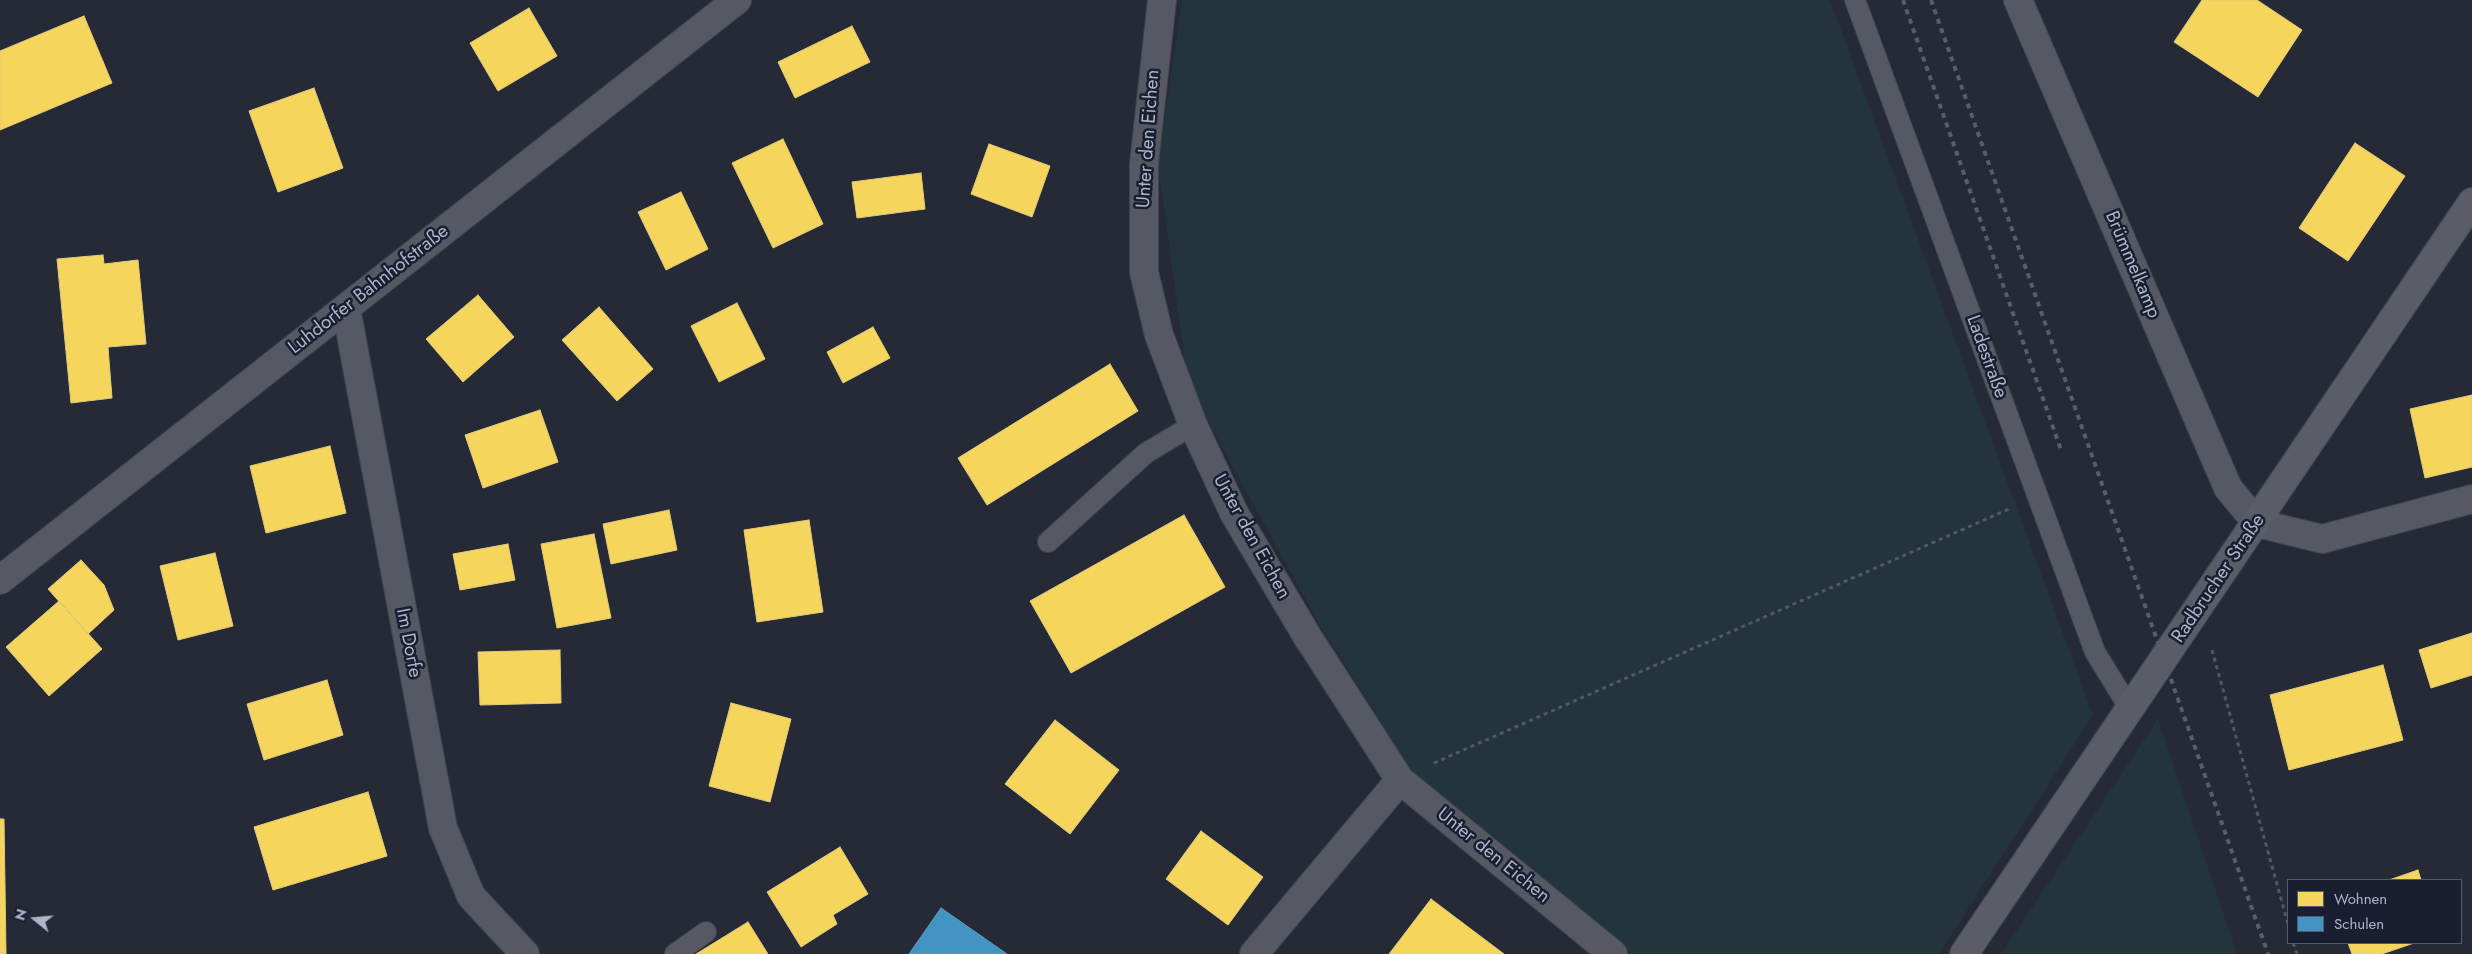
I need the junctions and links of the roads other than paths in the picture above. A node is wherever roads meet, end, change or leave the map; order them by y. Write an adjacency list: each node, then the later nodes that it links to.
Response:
1 (738, 0): 6 (street, Luhdorfer Bahnhofstraße)
2 (1162, 0): 7 (street, Unter den Eichen)
3 (1855, 0): 12 (lane, Ladestraße)
4 (2018, 0): 9 (street, Brümmelkamp)
5 (2472, 202): 9 (street, Radbrucher Straße)
6 (346, 308): 11 (street, Luhdorfer Bahnhofstraße); 15 (street, Im Dorfe)
7 (1193, 425): 10 (lane); 13 (street, Unter den Eichen)
8 (2472, 499): 9 (street)
9 (2257, 523): 12 (street, Radbrucher Straße)
10 (1048, 542)
11 (0, 580)
12 (2130, 708): 19 (street, Radbrucher Straße)
13 (1400, 780): 17 (street); 18 (street, Unter den Eichen)
14 (706, 932): 16 (lane)
15 (526, 954)
16 (675, 954)
17 (1254, 954)
18 (1613, 954)
19 (1964, 954)

